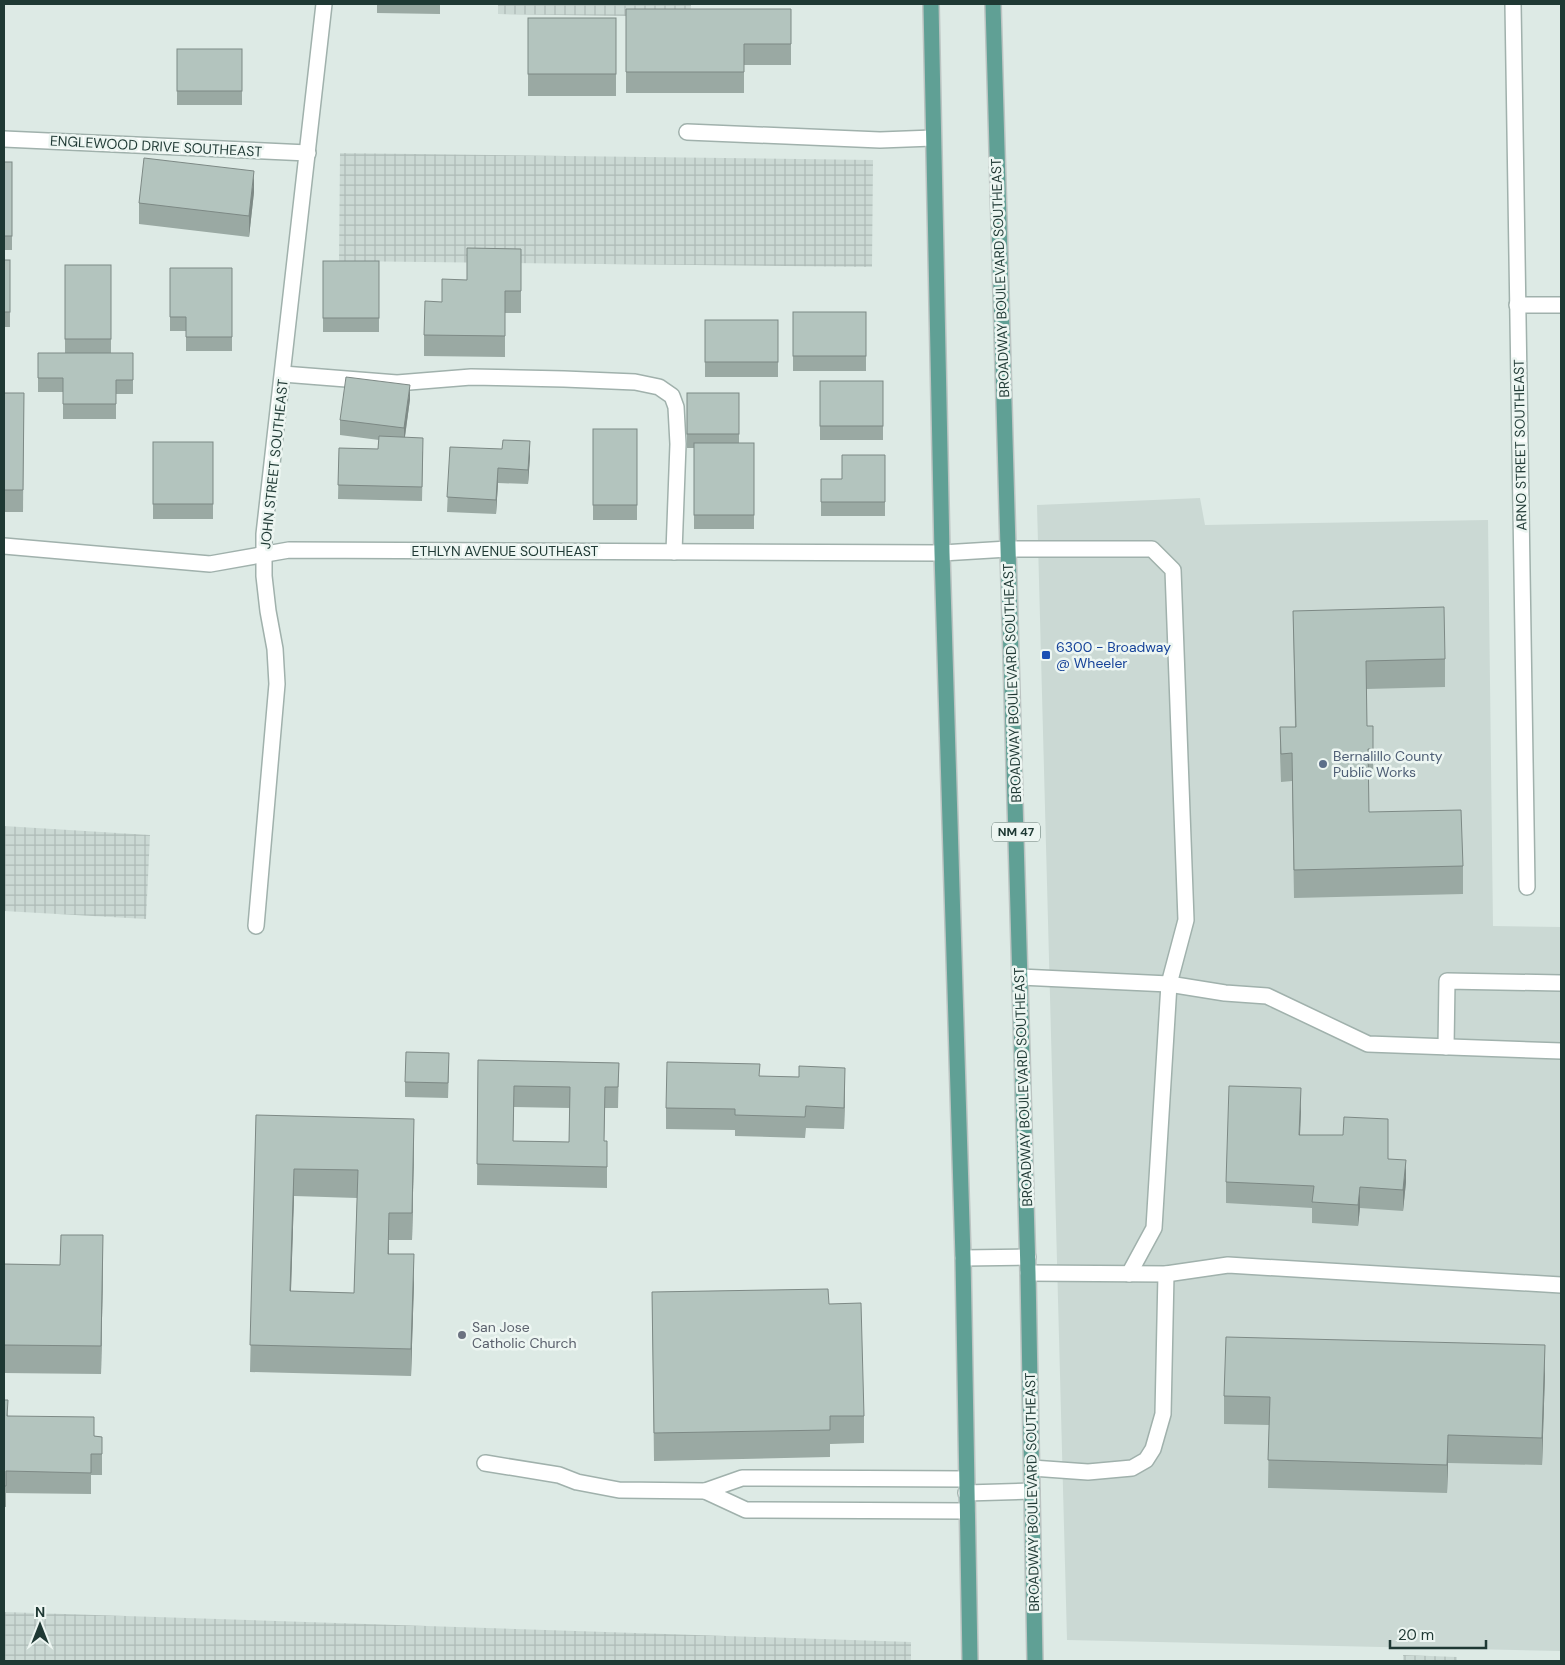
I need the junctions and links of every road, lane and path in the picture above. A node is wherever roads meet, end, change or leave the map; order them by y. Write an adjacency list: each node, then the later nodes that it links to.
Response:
1 (324, 4): 8 (street, JOHN STREET SOUTHEAST)
2 (931, 4): 6 (main road)
3 (993, 4): 13 (main road, BROADWAY BOULEVARD SOUTHEAST / NM 47)
4 (1513, 4): 9 (street, ARNO STREET SOUTHEAST)
5 (687, 132): 6 (street)
6 (933, 138): 15 (main road)
7 (4, 139): 8 (street, ENGLEWOOD DRIVE SOUTHEAST)
8 (308, 153): 11 (street, JOHN STREET SOUTHEAST)
9 (1518, 305): 10 (street); 17 (street, ARNO STREET SOUTHEAST)
10 (1561, 305)
11 (283, 374): 14 (street); 16 (street, JOHN STREET SOUTHEAST)
12 (4, 546): 16 (street, ETHLYN AVENUE SOUTHEAST)
13 (1008, 550): 15 (street, ETHLYN AVENUE SOUTHEAST); 19 (main road, BROADWAY BOULEVARD SOUTHEAST / NM 47); 21 (street, ETHLYN AVENUE SOUTHEAST)
14 (674, 552): 15 (street, ETHLYN AVENUE SOUTHEAST); 16 (street, ETHLYN AVENUE SOUTHEAST)
15 (942, 553): 25 (main road)
16 (264, 554): 18 (street, JOHN STREET SOUTHEAST)
17 (1527, 887)
18 (256, 926)
19 (1020, 977): 21 (street); 24 (main road, BROADWAY BOULEVARD SOUTHEAST / NM 47)
20 (1561, 983): 22 (street)
21 (1169, 984): 22 (street); 27 (street, ETHLYN AVENUE SOUTHEAST)
22 (1446, 1047): 23 (street)
23 (1561, 1051)
24 (1028, 1257): 25 (street); 26 (main road, BROADWAY BOULEVARD SOUTHEAST / NM 47)
25 (963, 1258): 32 (main road)
26 (1028, 1273): 27 (street); 31 (main road, BROADWAY BOULEVARD SOUTHEAST / NM 47)
27 (1129, 1274): 28 (street)
28 (1166, 1274): 29 (street); 31 (street)
29 (1561, 1285)
30 (485, 1463): 33 (street)
31 (1032, 1468): 34 (main road, BROADWAY BOULEVARD SOUTHEAST / NM 47)
32 (966, 1486): 33 (street); 34 (street); 35 (main road)
33 (705, 1491): 35 (street)
34 (1032, 1491): 37 (main road, BROADWAY BOULEVARD SOUTHEAST / NM 47)
35 (967, 1511): 36 (main road)
36 (970, 1661)
37 (1035, 1661)

